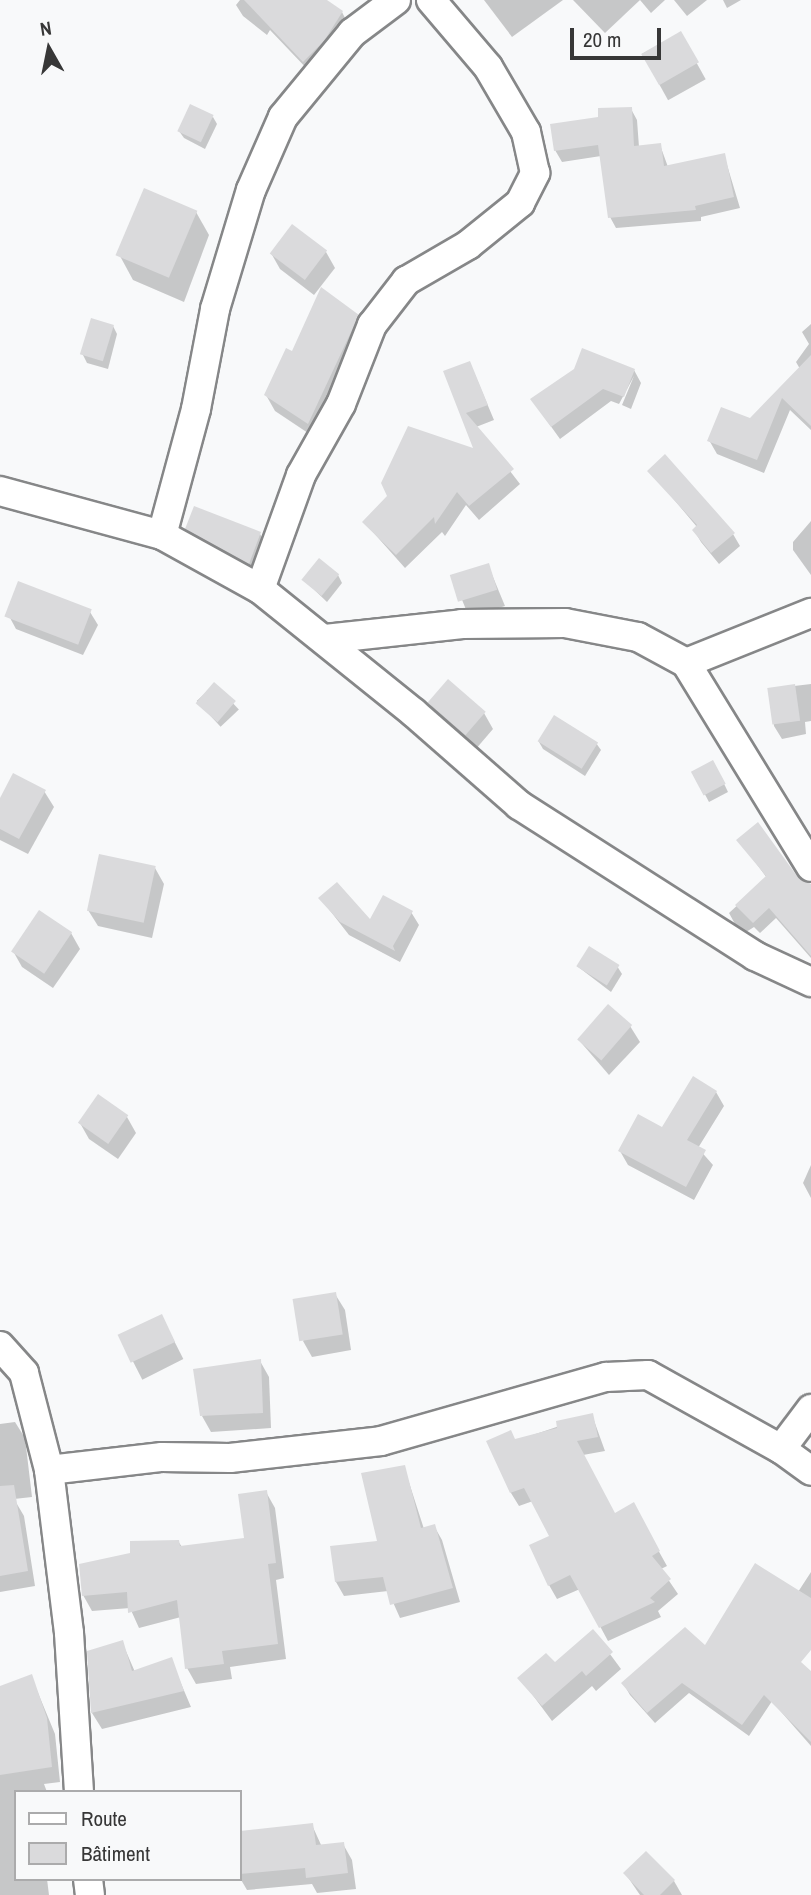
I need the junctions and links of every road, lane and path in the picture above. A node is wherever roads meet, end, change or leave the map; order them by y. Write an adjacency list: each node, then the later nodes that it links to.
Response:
1 (396, 0): 4 (street)
2 (431, 0): 5 (street)
3 (0, 491): 4 (street)
4 (162, 535): 5 (street)
5 (260, 589): 7 (street)
6 (811, 613): 8 (street)
7 (325, 639): 8 (street); 10 (street)
8 (686, 663): 9 (street)
9 (811, 867)
10 (811, 982)
11 (0, 1346): 14 (street)
12 (811, 1409): 13 (street)
13 (781, 1449): 14 (street); 15 (street)
14 (49, 1469): 16 (street)
15 (811, 1471)
16 (79, 1790)

